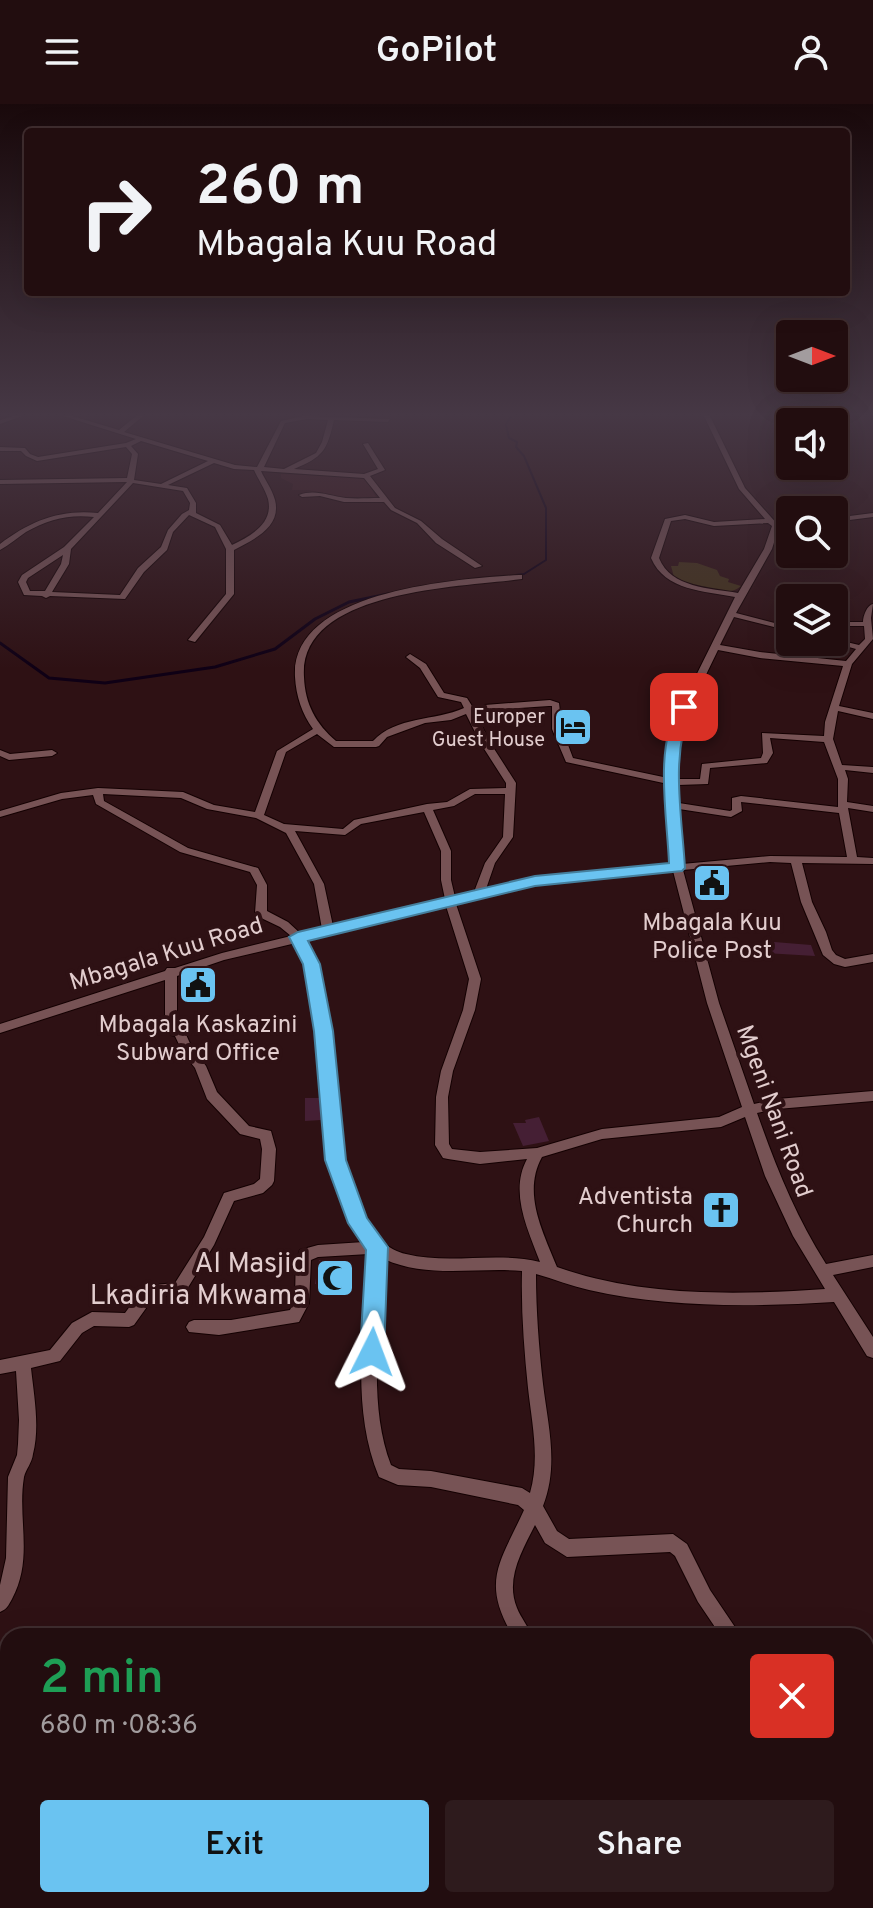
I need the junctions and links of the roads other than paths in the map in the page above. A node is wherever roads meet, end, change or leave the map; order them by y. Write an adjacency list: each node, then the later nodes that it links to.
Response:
1 (113, 500): 7 (street)
2 (191, 500): 6 (street)
3 (269, 500): 14 (street)
4 (384, 500): 15 (street)
5 (754, 500): 10 (street)
6 (193, 511): 14 (street); 17 (street)
7 (99, 515): 12 (street); 13 (street)
8 (873, 515): 9 (street)
9 (848, 518)
10 (771, 523): 11 (street); 18 (street, Mgeni Nani Road); 18 (street)
11 (776, 523)
12 (0, 548)
13 (67, 549): 17 (street); 17 (street)
14 (230, 549): 24 (street)
15 (478, 566)
16 (519, 577): 33 (street)
17 (46, 596)
18 (740, 596): 20 (street, Mgeni Nani Road)
19 (873, 606): 22 (street)
20 (730, 614): 23 (street); 26 (street, Mgeni Nani Road)
21 (848, 624): 22 (street)
22 (867, 624): 27 (street)
23 (776, 627)
24 (192, 640)
25 (848, 645): 27 (street)
26 (716, 647): 29 (street); 39 (street, Mgeni Nani Road)
27 (861, 648): 29 (street)
28 (410, 657): 31 (street)
29 (848, 664): 30 (street)
30 (834, 708): 32 (street); 34 (street)
31 (469, 709): 33 (street); 39 (street); 41 (street)
32 (873, 716)
33 (317, 730): 47 (street)
34 (828, 739): 37 (street); 39 (street)
35 (0, 753): 36 (street)
36 (52, 753)
37 (837, 767): 38 (street); 44 (street)
38 (873, 770)
39 (674, 782): 42 (street, Mgeni Nani Road)
40 (98, 791): 46 (street); 47 (street); 56 (street)
41 (511, 791): 43 (street); 53 (street)
42 (676, 805): 44 (street); 52 (street, Mgeni Nani Road)
43 (427, 807): 48 (street); 54 (street)
44 (842, 807): 45 (street); 51 (street)
45 (873, 809)
46 (0, 814)
47 (259, 816): 48 (street)
48 (284, 827): 55 (street)
49 (796, 860): 51 (street, Mbagala Kuu Road); 52 (street, Mbagala Kuu Road); 57 (street)
50 (873, 861): 51 (street, Mbagala Kuu Road)
51 (853, 862)
52 (677, 868): 53 (street, Mbagala Kuu Road); 61 (street, Mgeni Nani Road)
53 (479, 894): 54 (street, Mbagala Kuu Road)
54 (450, 901): 55 (street, Mbagala Kuu Road); 62 (street)
55 (328, 929): 56 (street, Mbagala Kuu Road)
56 (298, 937): 58 (street, Mbagala Kuu Road); 63 (street)
57 (873, 958)
58 (171, 971): 59 (street, Mbagala Kuu Road); 71 (street)
59 (0, 1029)
60 (873, 1096): 61 (street)
61 (748, 1110): 62 (street); 66 (street, Mgeni Nani Road)
62 (537, 1153): 67 (street)
63 (377, 1247): 65 (street); 69 (street); 73 (street)
64 (873, 1261): 66 (street)
65 (529, 1265): 67 (street); 73 (street)
66 (823, 1271): 68 (street, Mgeni Nani Road)
67 (551, 1272): 68 (street)
68 (837, 1295): 70 (street, Mgeni Nani Road)
69 (194, 1327)
70 (873, 1351)
71 (23, 1362): 72 (street); 74 (street)
72 (0, 1367)
73 (535, 1508): 75 (street); 76 (street)
74 (0, 1603)
75 (518, 1628)
76 (726, 1628)

